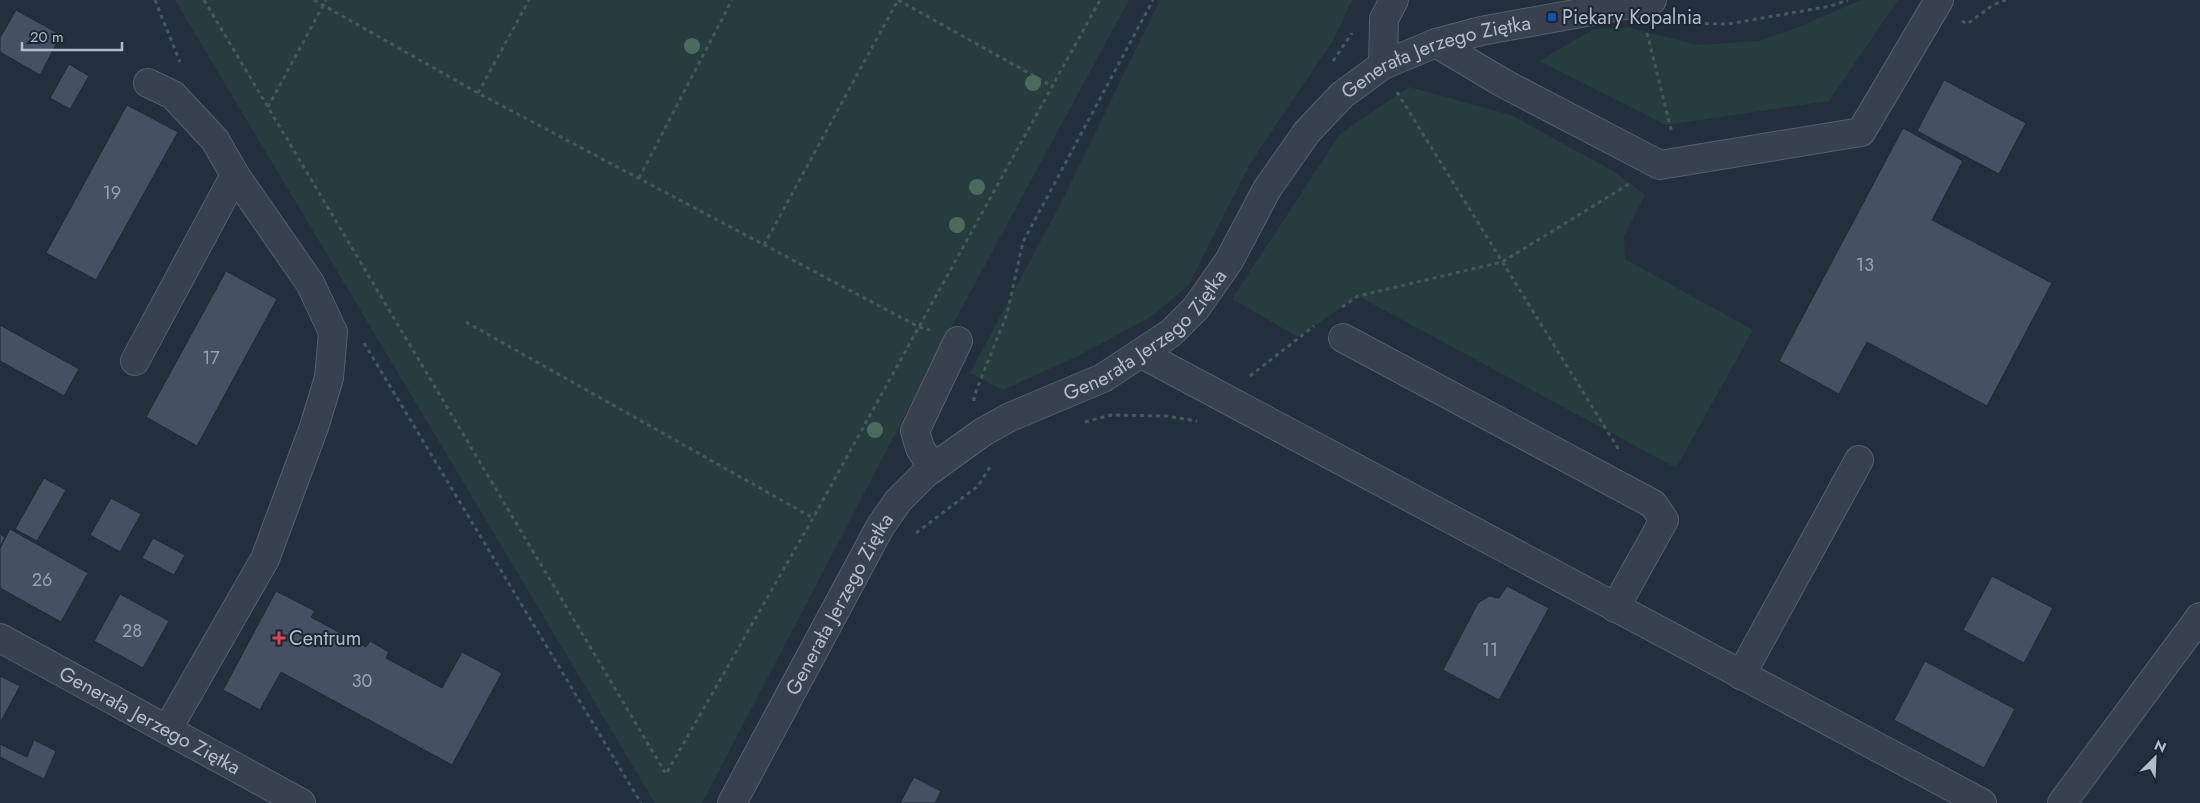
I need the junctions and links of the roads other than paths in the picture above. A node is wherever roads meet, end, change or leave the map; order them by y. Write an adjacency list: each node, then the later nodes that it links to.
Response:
1 (1394, 0): 5 (street)
2 (1939, 0): 4 (street)
3 (1649, 13): 4 (street, Generała Jerzego Ziętka)
4 (1436, 43): 5 (street, Generała Jerzego Ziętka)
5 (1383, 65): 10 (street, Generała Jerzego Ziętka)
6 (148, 83): 7 (street)
7 (235, 175): 11 (street); 18 (street)
8 (1342, 338): 14 (street)
9 (958, 341): 13 (street)
10 (1142, 354): 13 (street, Generała Jerzego Ziętka); 14 (street)
11 (135, 361)
12 (1859, 460): 17 (street)
13 (933, 468): 20 (street, Generała Jerzego Ziętka)
14 (1615, 608): 17 (street)
15 (2200, 617): 22 (street)
16 (0, 638): 18 (street, Generała Jerzego Ziętka)
17 (1741, 675): 21 (street)
18 (167, 730): 19 (street, Generała Jerzego Ziętka)
19 (301, 803)
20 (732, 803)
21 (1982, 803)
22 (2062, 803)

